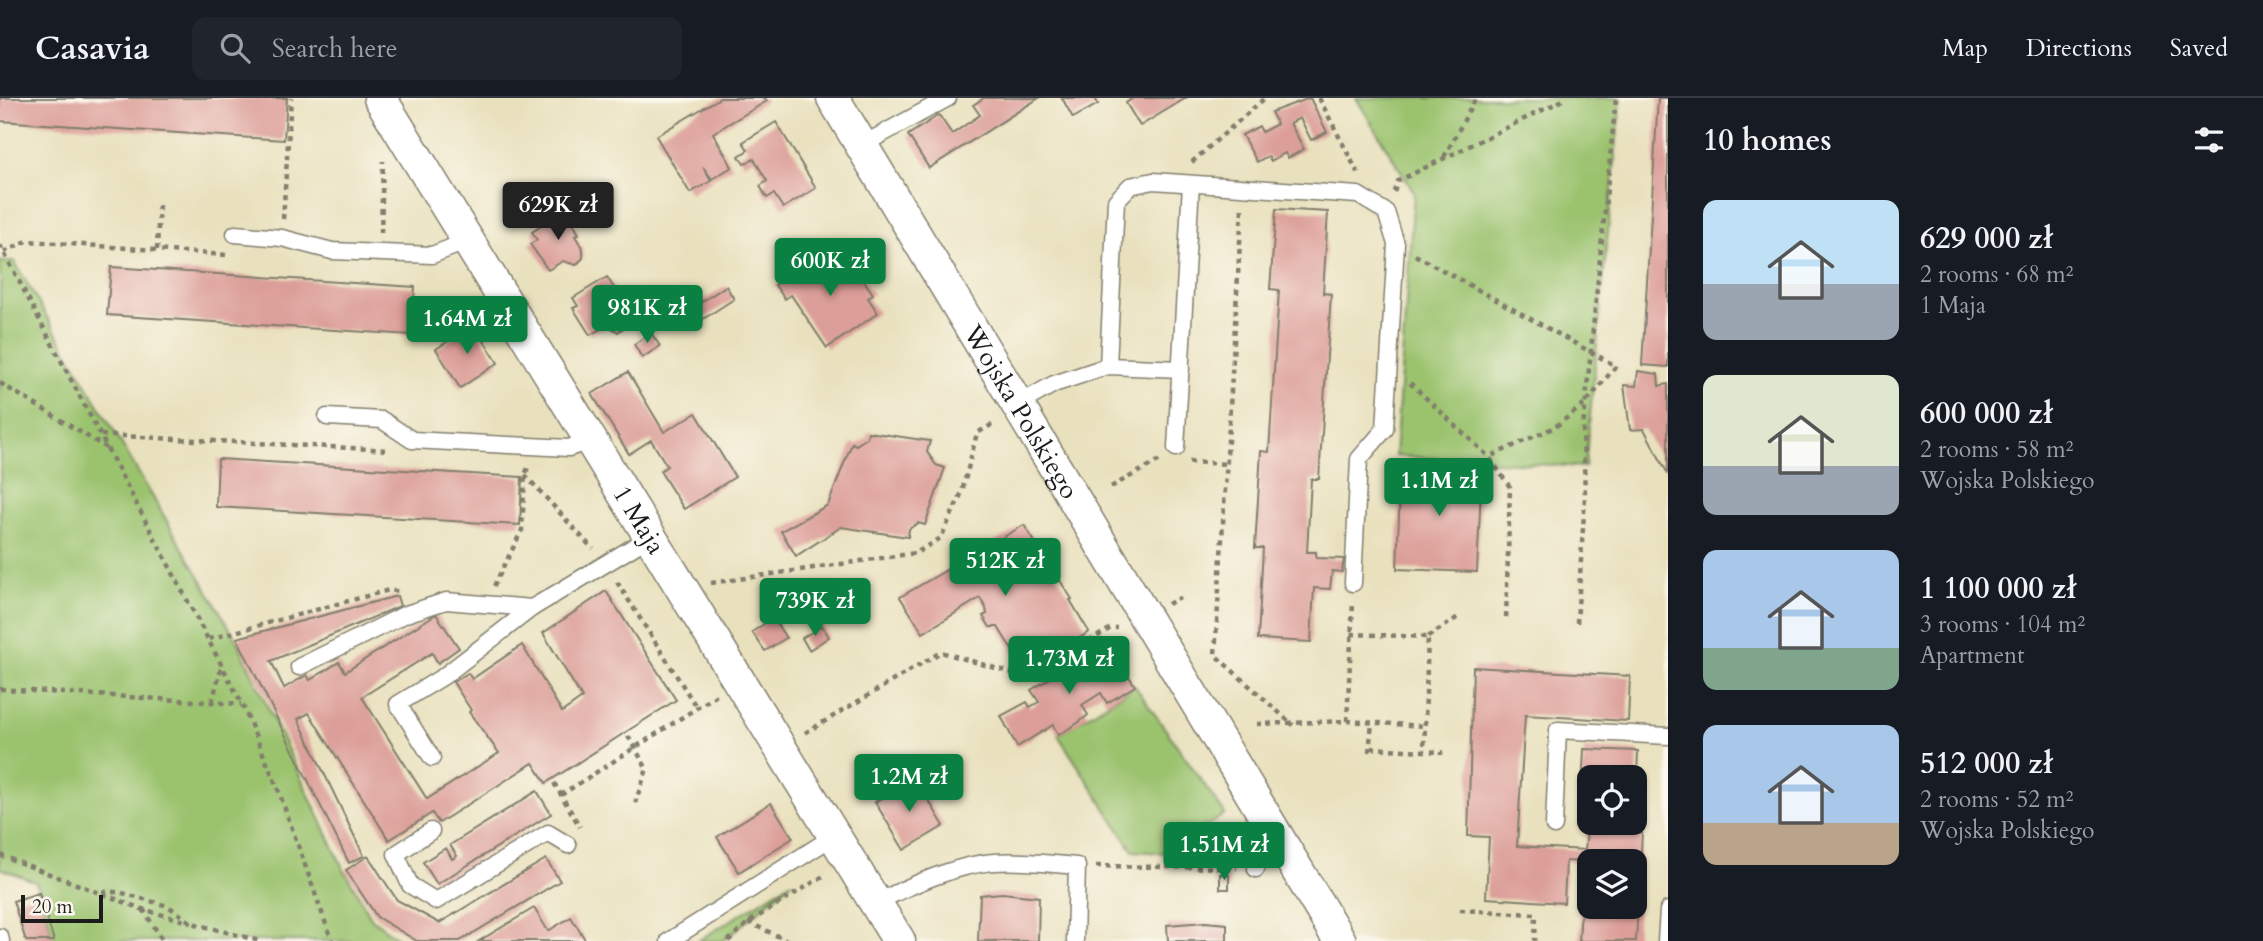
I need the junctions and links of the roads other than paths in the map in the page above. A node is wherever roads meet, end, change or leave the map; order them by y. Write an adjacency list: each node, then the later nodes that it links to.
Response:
1 (834, 98): 4 (street, Wojska Polskiego)
2 (948, 98): 4 (lane)
3 (387, 110): 7 (street, 1 Maja)
4 (862, 145): 10 (street, Wojska Polskiego)
5 (1183, 184): 8 (lane); 9 (lane); 15 (lane)
6 (235, 234): 7 (lane)
7 (468, 241): 12 (street, 1 Maja)
8 (1108, 366): 9 (lane); 10 (lane)
9 (1181, 369): 13 (lane)
10 (1006, 414): 23 (street, Wojska Polskiego)
11 (327, 417): 12 (lane)
12 (591, 440): 14 (street, 1 Maja)
13 (1176, 448)
14 (650, 537): 16 (lane); 22 (street, 1 Maja)
15 (1353, 583)
16 (532, 608): 17 (lane); 19 (lane)
17 (299, 667)
18 (1668, 736): 20 (lane)
19 (432, 758)
20 (1554, 827)
21 (431, 831): 24 (lane)
22 (834, 836): 26 (street, 1 Maja); 28 (lane)
23 (1277, 838): 25 (lane); 31 (street, Wojska Polskiego)
24 (568, 845)
25 (1256, 869)
26 (876, 903): 29 (street, 1 Maja); 30 (lane)
27 (1668, 910): 32 (lane)
28 (668, 941)
29 (899, 941)
30 (1074, 941)
31 (1340, 941)
32 (1666, 941)

